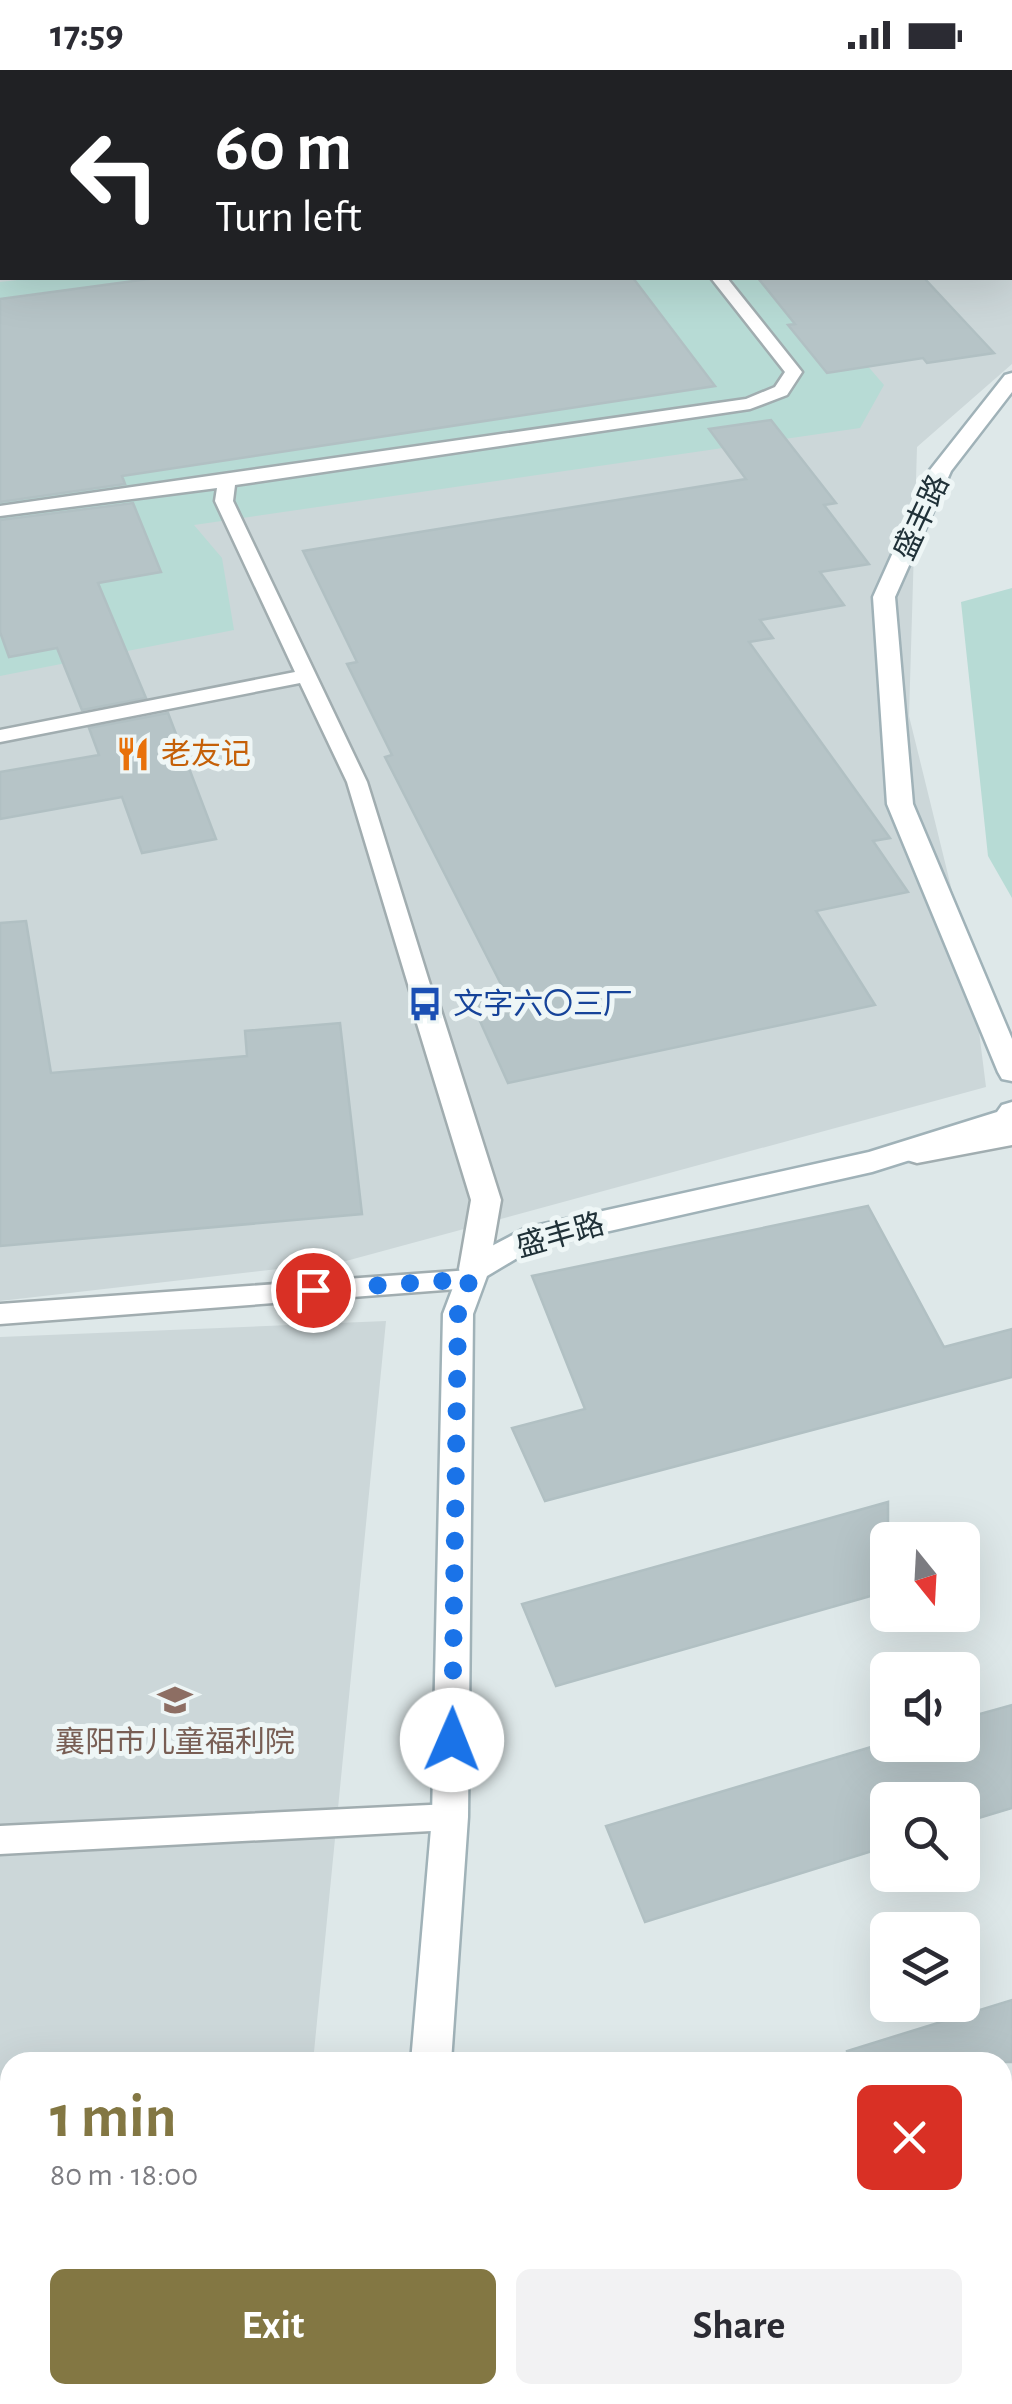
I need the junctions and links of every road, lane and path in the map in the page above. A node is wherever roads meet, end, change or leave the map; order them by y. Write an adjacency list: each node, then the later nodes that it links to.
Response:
1 (721, 280): 3 (lane)
2 (1012, 379): 8 (street, 盛丰路)
3 (227, 481): 4 (lane); 5 (lane)
4 (0, 511)
5 (307, 676): 6 (lane); 7 (lane)
6 (0, 736)
7 (425, 1004): 12 (street)
8 (1012, 1072)
9 (1012, 1112): 11 (street, 盛丰路)
10 (1012, 1136): 11 (street)
11 (872, 1162): 12 (street, 盛丰路)
12 (472, 1274): 13 (lane); 14 (street)
13 (0, 1314)
14 (450, 1817): 15 (lane); 16 (street)
15 (0, 1840)
16 (432, 2052)

